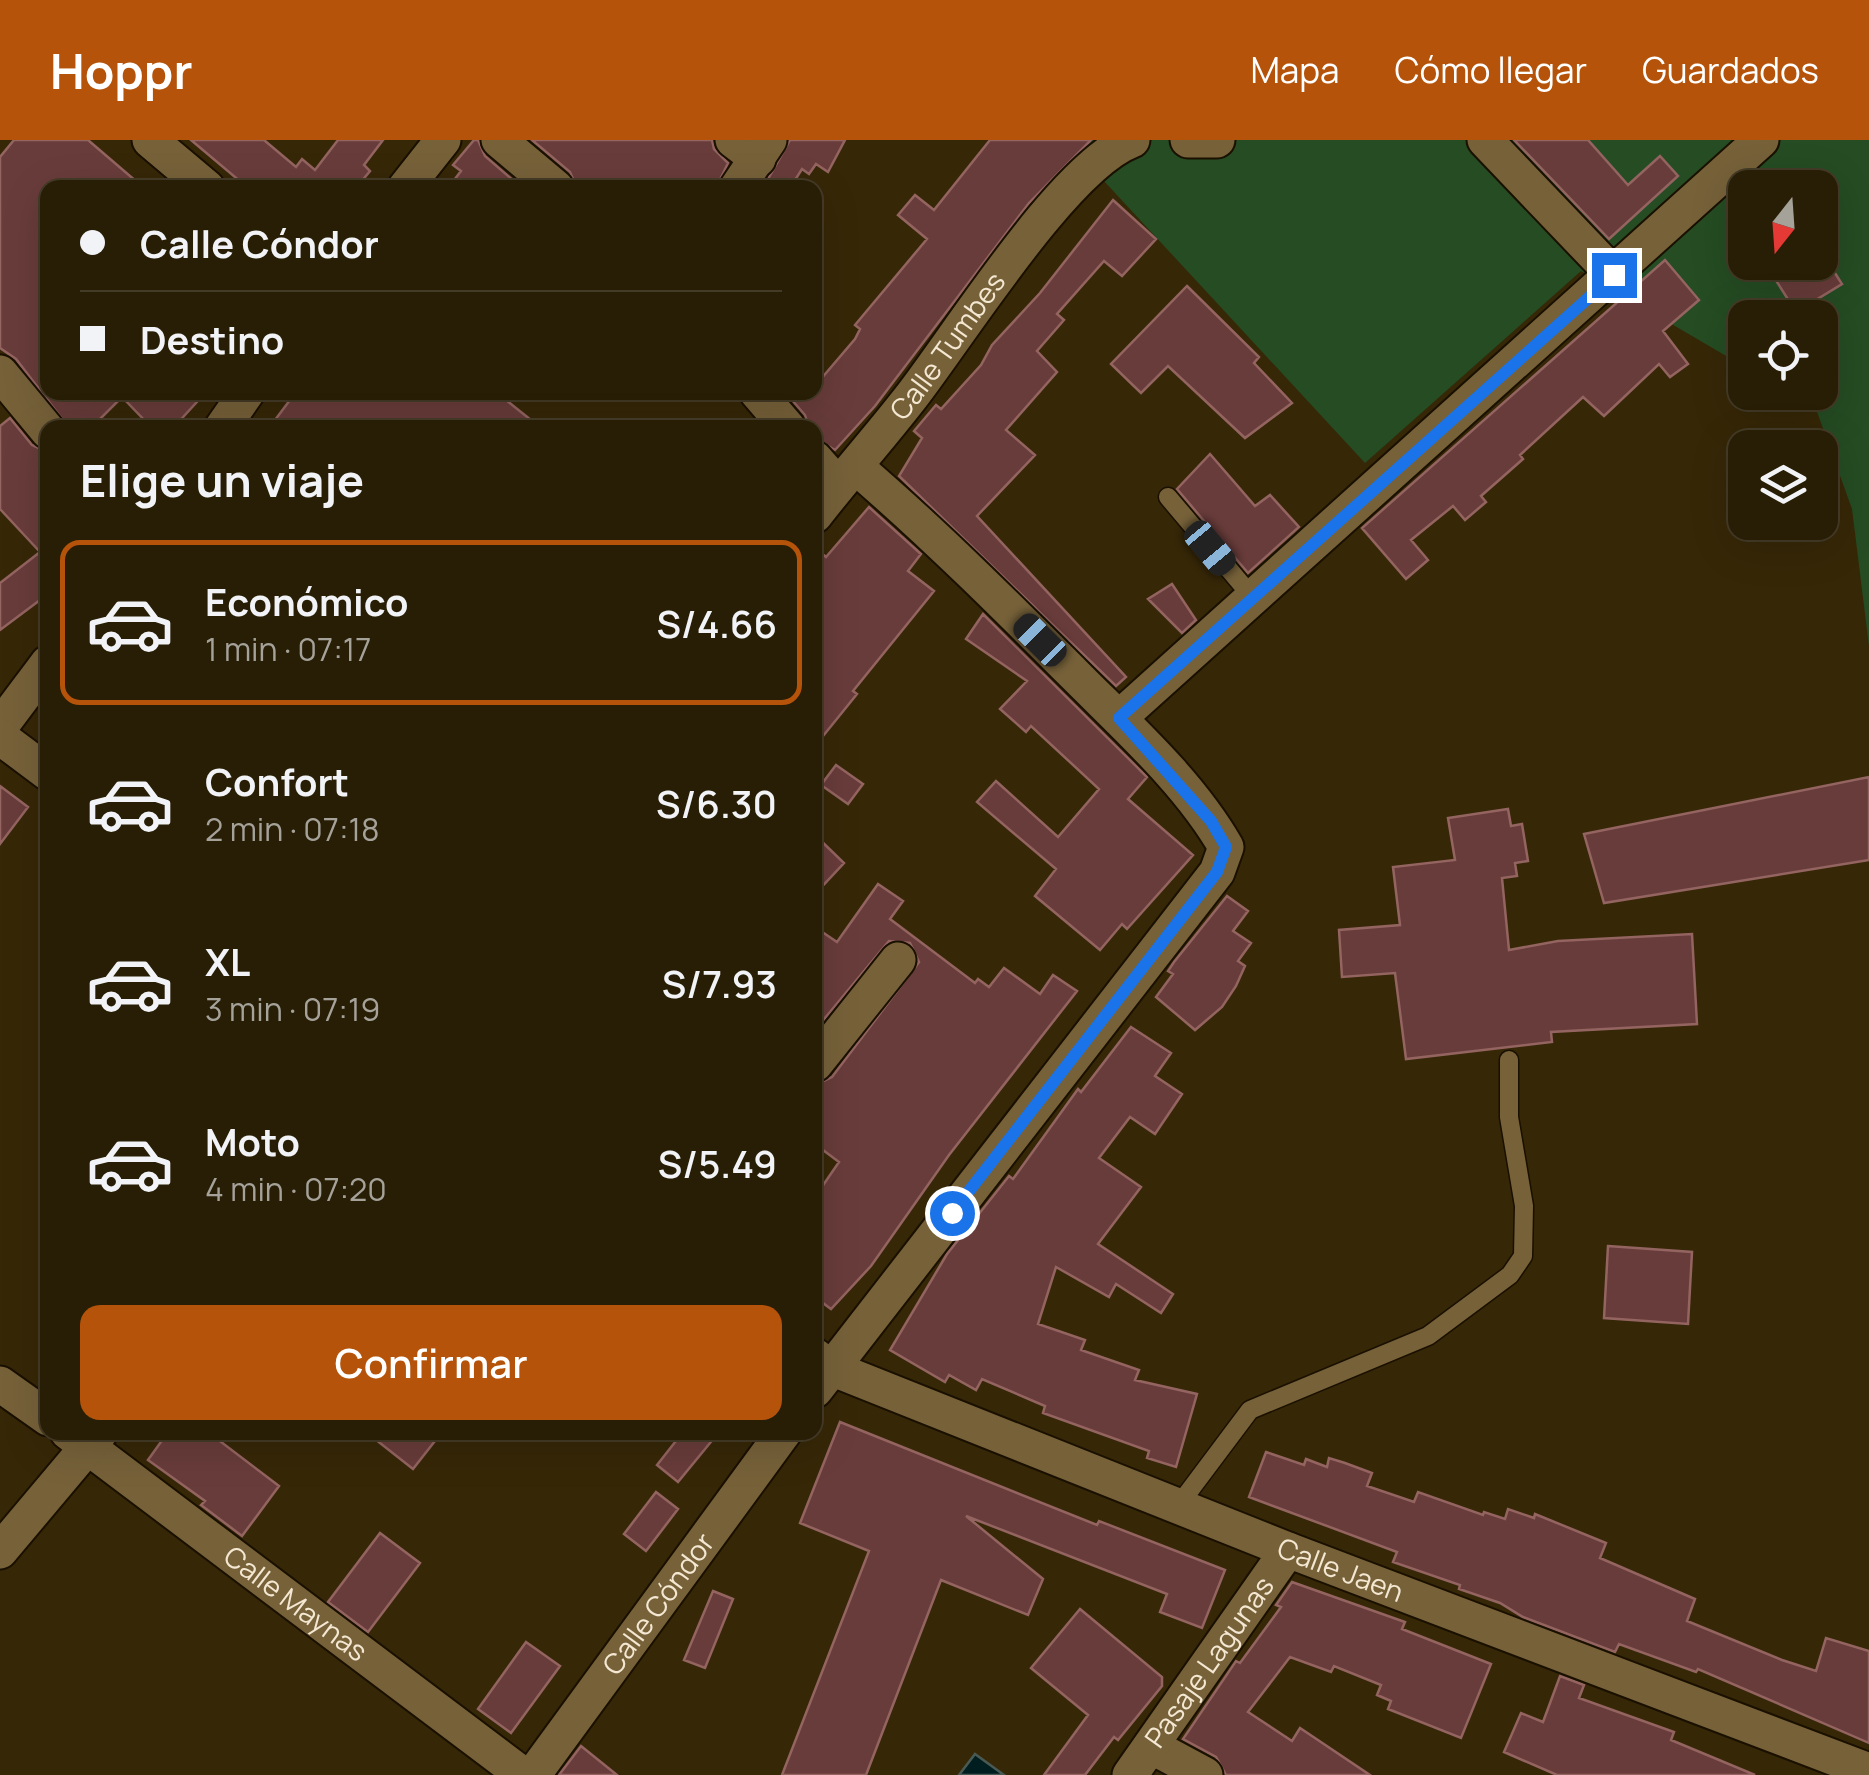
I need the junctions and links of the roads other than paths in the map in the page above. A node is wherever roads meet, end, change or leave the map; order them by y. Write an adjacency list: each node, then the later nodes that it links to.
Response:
1 (150, 140): 9 (street)
2 (443, 140): 10 (street)
3 (498, 140): 11 (street)
4 (1132, 140): 17 (street, Calle Tumbes)
5 (1188, 140): 6 (street)
6 (1217, 140)
7 (1484, 140): 12 (street)
8 (1761, 140): 12 (street)
9 (198, 180)
10 (411, 180)
11 (546, 180)
12 (1614, 275): 20 (street)
13 (0, 373): 16 (street)
14 (764, 400): 15 (street)
15 (781, 420)
16 (40, 421)
17 (836, 470): 19 (street, Calle Tumbes); 22 (street)
18 (1168, 497): 20 (lane)
19 (822, 500)
20 (1254, 599): 22 (street)
21 (40, 674): 23 (street)
22 (1119, 718): 29 (street)
23 (0, 726)
24 (0, 737): 25 (street)
25 (40, 767)
26 (898, 960): 27 (street)
27 (822, 1055)
28 (1510, 1060): 36 (lane)
29 (822, 1368)
30 (822, 1372): 36 (street, Calle Jaen)
31 (0, 1384): 32 (street)
32 (40, 1412)
33 (83, 1440): 38 (street)
34 (89, 1440): 41 (street, Calle Maynas)
35 (778, 1440): 42 (street, Calle Cóndor)
36 (1178, 1506): 37 (street, Calle Jaen)
37 (1288, 1550): 39 (street, Pasaje Lagunas); 40 (street, Calle Jaen)
38 (0, 1551)
39 (1151, 1746): 43 (street, Pasaje Lagunas); 44 (street)
40 (1869, 1771)
41 (522, 1775)
42 (534, 1775)
43 (1130, 1775)
44 (1205, 1775)

